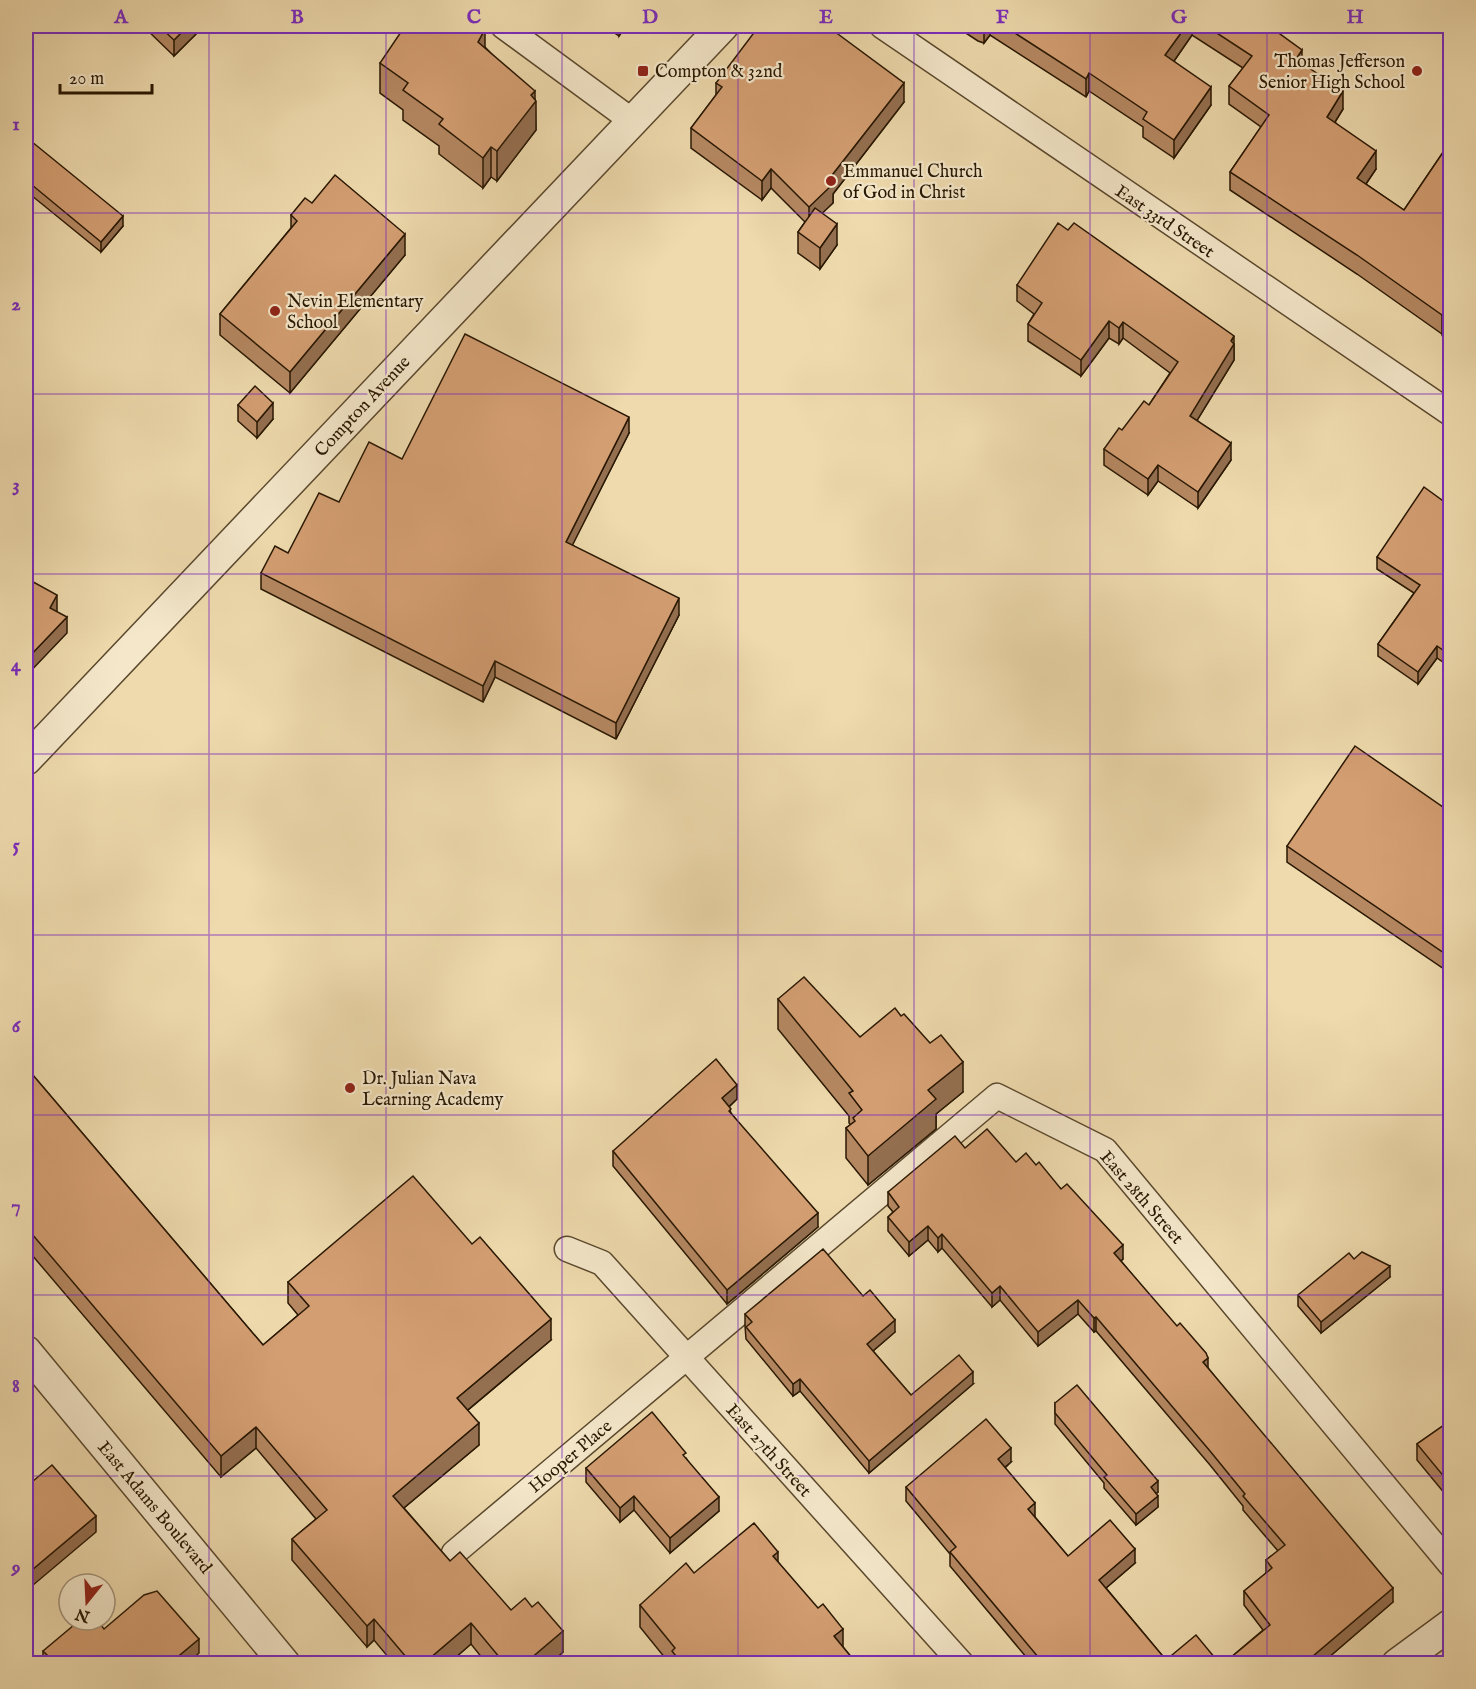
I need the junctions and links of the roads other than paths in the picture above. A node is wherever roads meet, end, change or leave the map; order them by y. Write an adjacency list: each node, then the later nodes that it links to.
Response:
1 (503, 26): 4 (street)
2 (723, 26): 4 (street, Compton Avenue)
3 (882, 26): 5 (street, East 33rd Street)
4 (631, 120): 6 (street, Compton Avenue)
5 (1450, 413)
6 (26, 760)
7 (567, 1249): 9 (street, East 27th Street)
8 (26, 1351): 13 (street, East Adams Boulevard)
9 (687, 1359): 10 (street, Hooper Place); 11 (street, East 28th Street); 14 (street, East 27th Street)
10 (454, 1553)
11 (1450, 1564)
12 (1450, 1625): 15 (street)
13 (285, 1664)
14 (962, 1664)
15 (1397, 1664)

